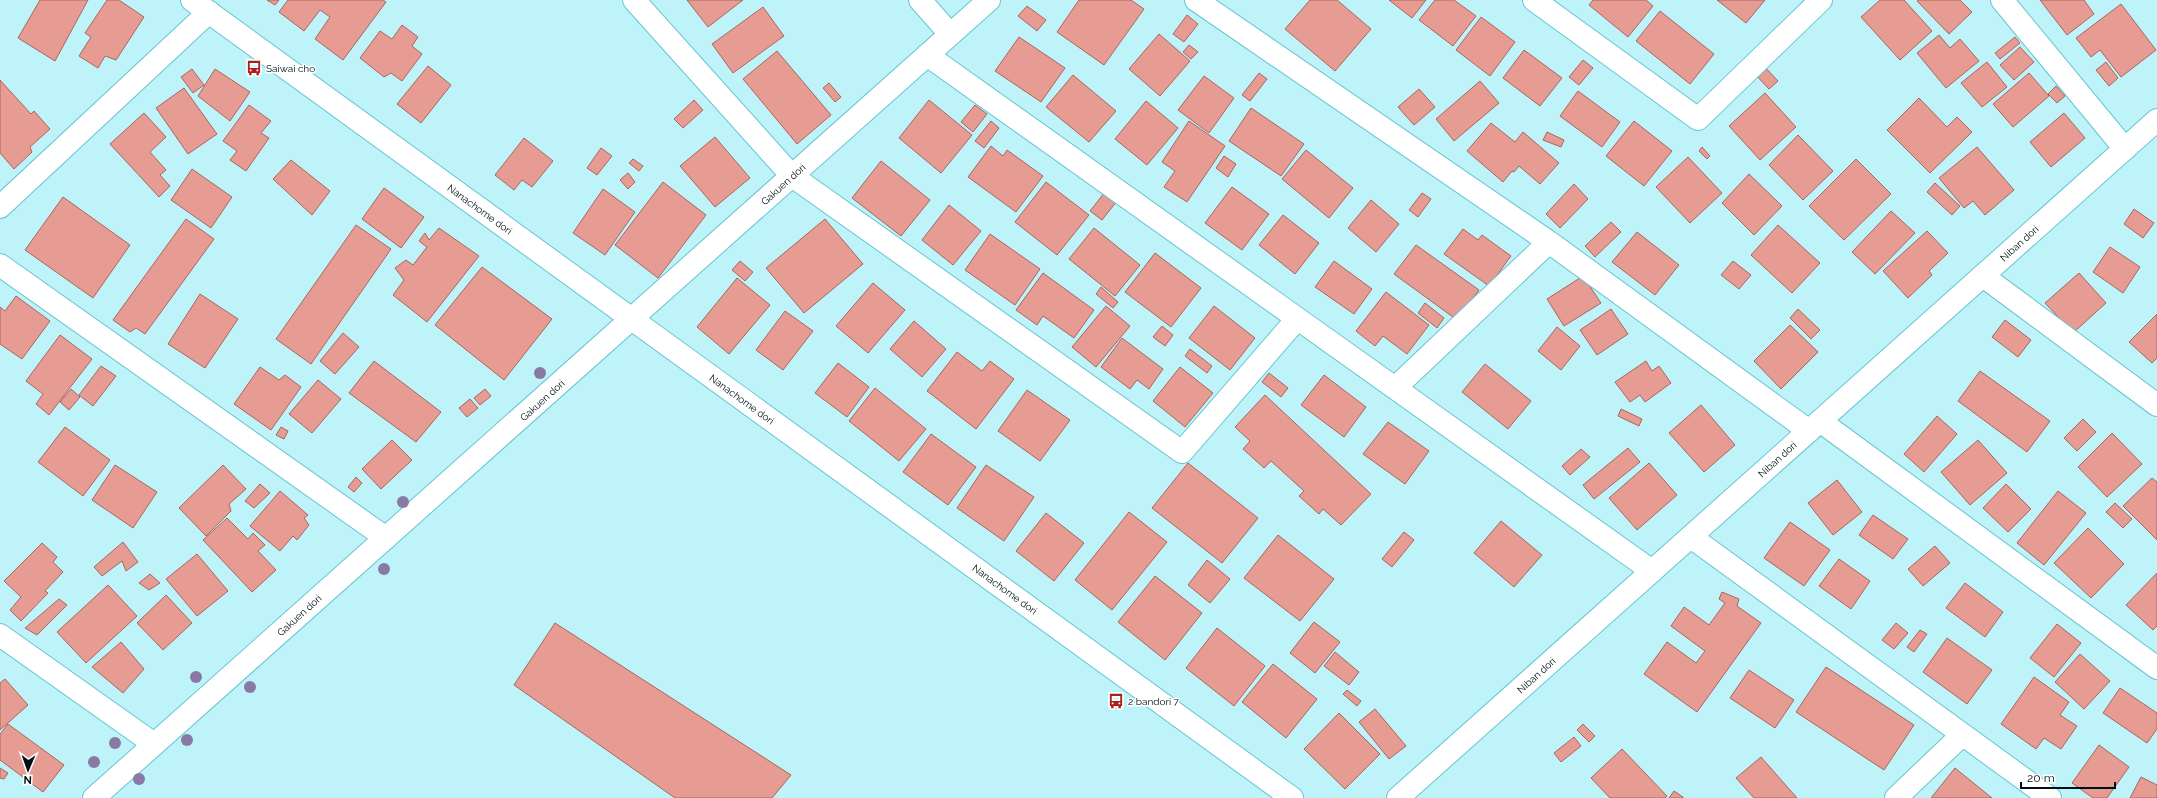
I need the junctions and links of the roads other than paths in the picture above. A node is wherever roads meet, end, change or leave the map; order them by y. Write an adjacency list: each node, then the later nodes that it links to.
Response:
1 (634, 0): 13 (street)
2 (920, 0): 9 (street)
3 (989, 0): 9 (street, Gakuen dori)
4 (1196, 0): 15 (street)
5 (1534, 0): 6 (street)
6 (1821, 0)
7 (2002, 0): 12 (street)
8 (201, 6): 14 (street); 18 (street, Nanachome dori)
9 (950, 34): 10 (street, Gakuen dori)
10 (927, 55): 13 (street, Gakuen dori); 19 (street)
11 (2154, 127): 12 (street, Niban dori)
12 (2125, 149): 17 (street, Niban dori)
13 (792, 176): 18 (street, Gakuen dori); 19 (street)
14 (0, 207)
15 (1549, 242): 20 (street); 22 (street)
16 (0, 265): 24 (street)
17 (1983, 276): 21 (street); 22 (street, Niban dori)
18 (632, 319): 24 (street, Gakuen dori); 31 (street, Nanachome dori)
19 (1298, 319): 20 (street)
20 (1395, 388): 25 (street)
21 (2157, 405)
22 (1815, 426): 23 (street, Niban dori); 27 (street)
23 (1691, 536): 25 (street, Niban dori); 28 (street)
24 (386, 538): 29 (street, Gakuen dori)
25 (1652, 571): 32 (street, Niban dori)
26 (0, 635): 29 (street)
27 (2157, 668)
28 (1962, 735): 33 (street); 34 (street)
29 (154, 744): 30 (street, Gakuen dori)
30 (94, 798)
31 (1292, 798)
32 (1398, 798)
33 (1896, 798)
34 (2050, 798)

